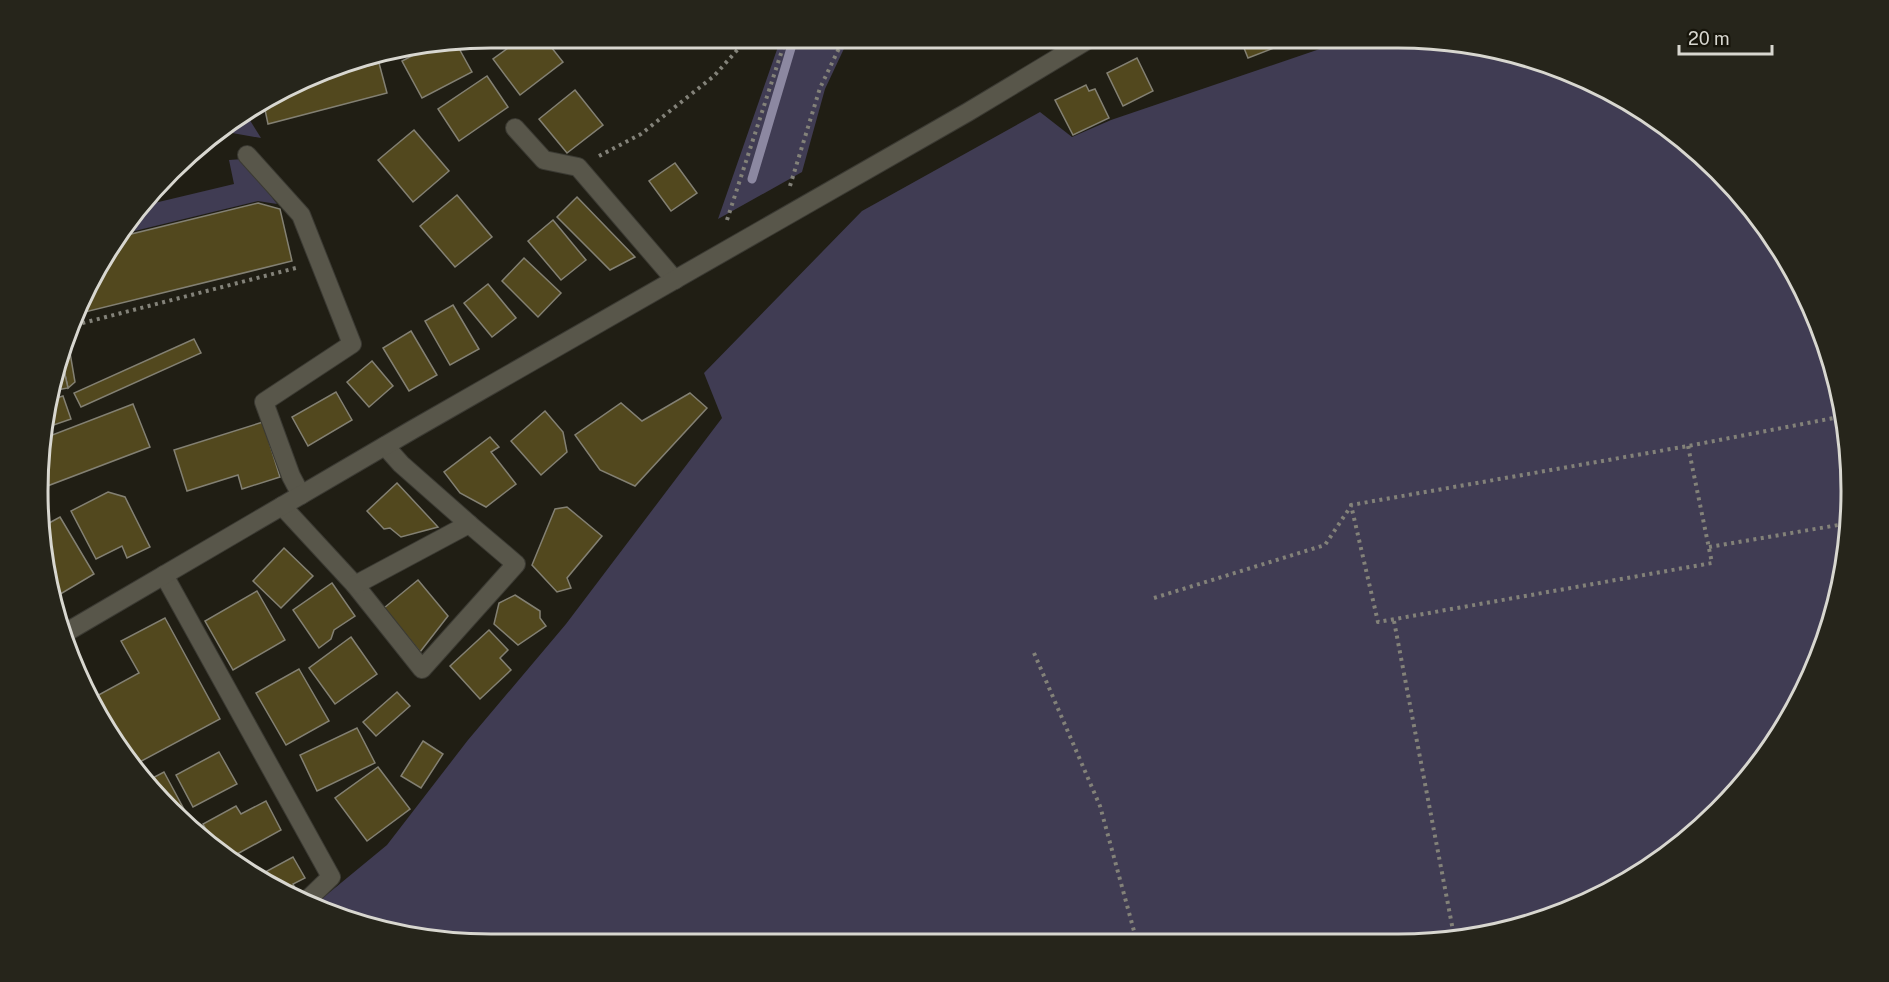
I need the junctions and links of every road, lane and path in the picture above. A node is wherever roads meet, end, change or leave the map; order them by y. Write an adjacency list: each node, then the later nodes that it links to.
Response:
1 (739, 48): 7 (path)
2 (783, 48): 9 (path)
3 (839, 48): 8 (path)
4 (1074, 48): 11 (street)
5 (515, 128): 7 (street)
6 (247, 155): 10 (street)
7 (578, 166): 11 (street)
8 (790, 188)
9 (726, 225)
10 (320, 262): 12 (path); 16 (street)
11 (675, 280): 14 (street)
12 (81, 323)
13 (1834, 418): 15 (path)
14 (385, 446): 16 (street); 19 (street)
15 (1688, 446): 17 (path); 21 (path)
16 (302, 495): 18 (street)
17 (1352, 505): 24 (path); 25 (path)
18 (282, 506): 22 (street); 23 (street)
19 (469, 524): 23 (street); 23 (street)
20 (1840, 525): 21 (path)
21 (1709, 547): 25 (path)
22 (164, 575): 26 (street); 28 (street)
23 (355, 585)
24 (1154, 598)
25 (1394, 621): 29 (path)
26 (71, 630)
27 (1034, 653): 30 (path)
28 (312, 896)
29 (1453, 930)
30 (1135, 934)

